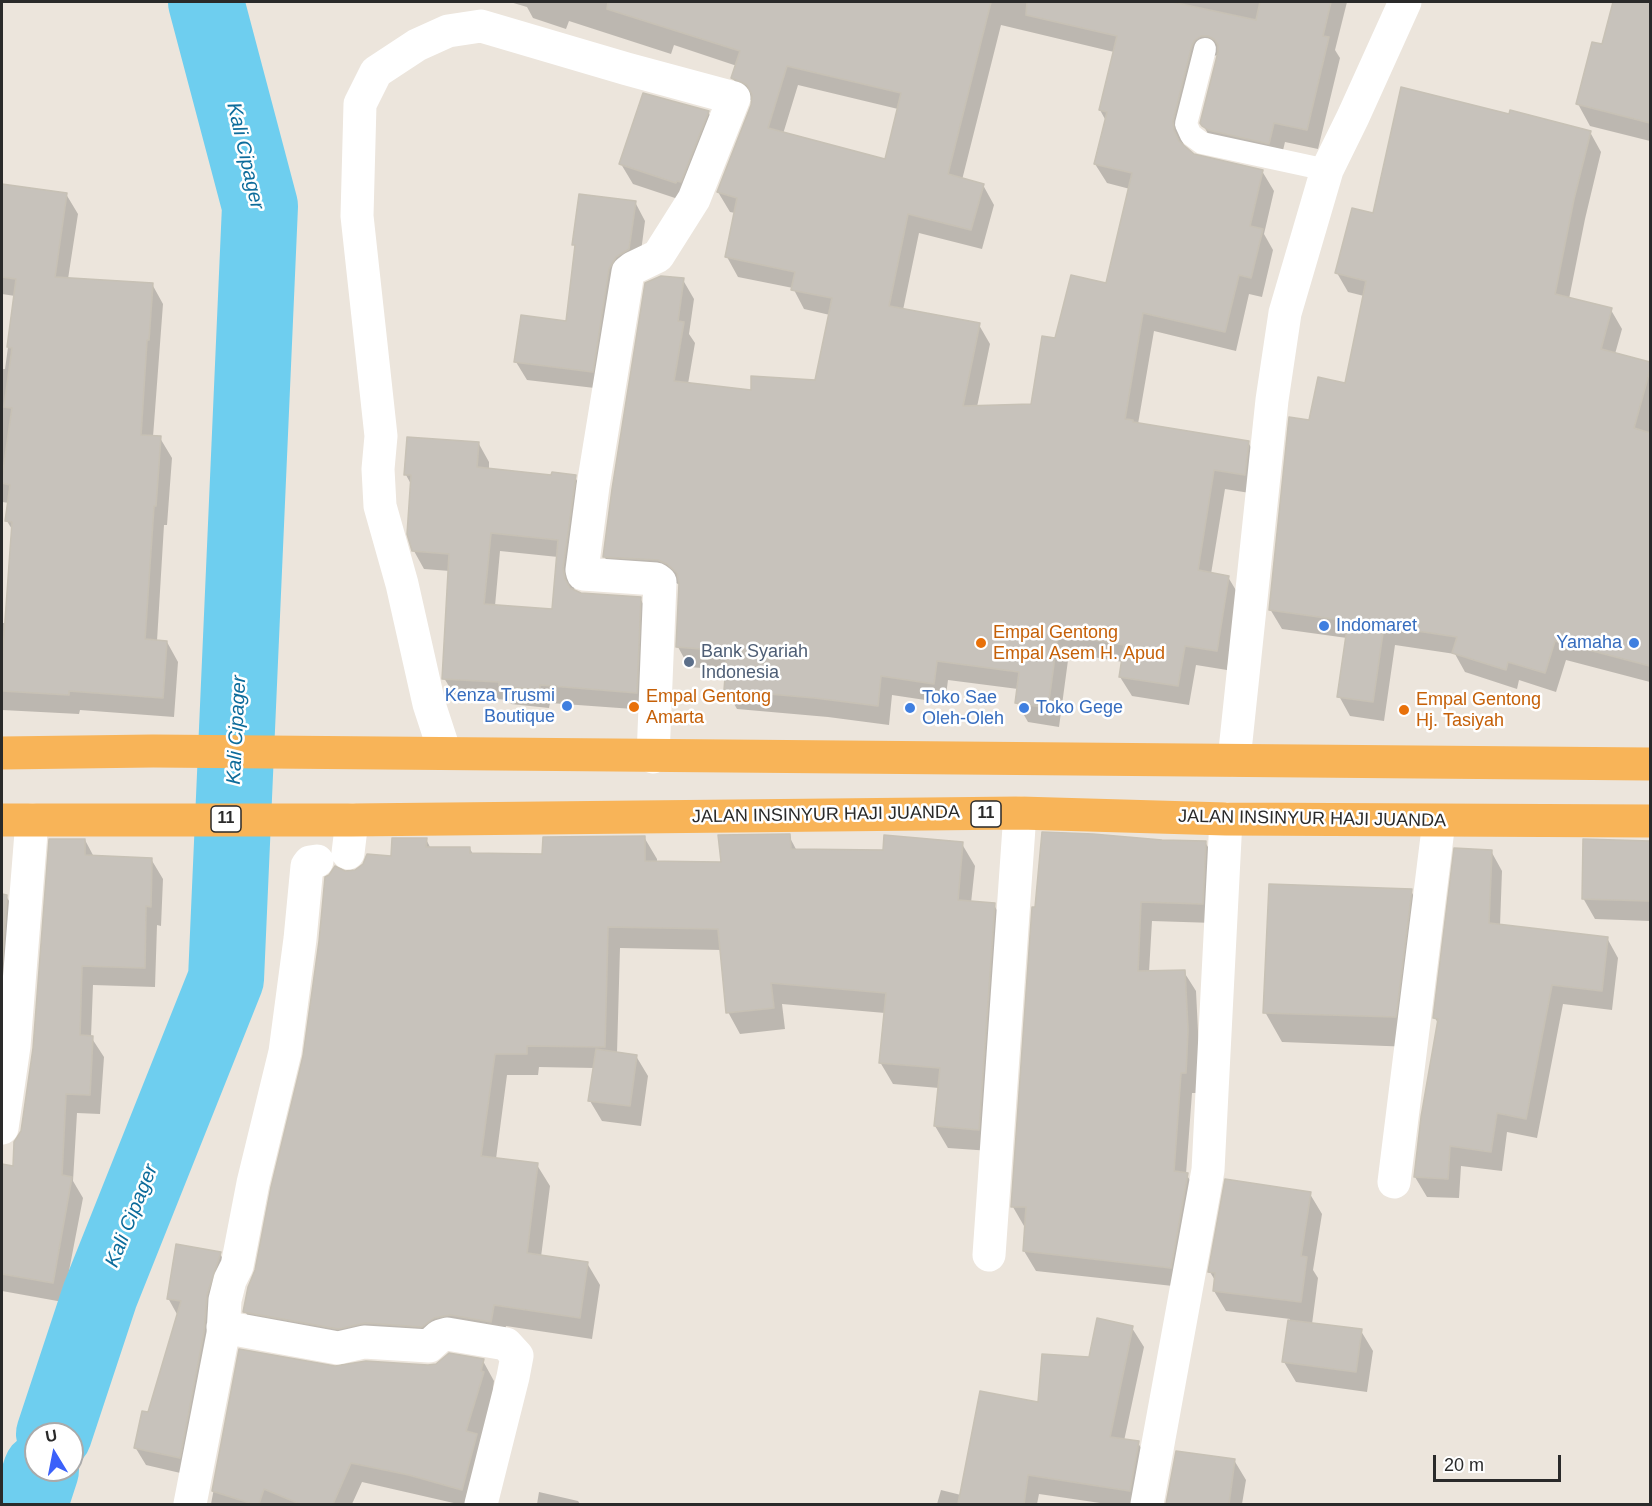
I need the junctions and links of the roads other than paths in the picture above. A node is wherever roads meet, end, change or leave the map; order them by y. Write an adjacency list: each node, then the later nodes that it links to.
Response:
1 (1405, 2): 3 (street)
2 (1205, 49): 3 (lane)
3 (1327, 170): 7 (street)
4 (2, 753): 5 (highway)
5 (445, 753): 6 (highway); 6 (street)
6 (653, 757): 7 (highway)
7 (1234, 760): 8 (highway)
8 (1650, 764)
9 (1020, 813): 10 (highway, JALAN INSINYUR HAJI JUANDA / 11); 12 (highway, JALAN INSINYUR HAJI JUANDA / 11); 17 (street)
10 (1226, 819): 13 (highway, JALAN INSINYUR HAJI JUANDA / 11); 21 (street)
11 (17, 820): 12 (highway, JALAN INSINYUR HAJI JUANDA / 11); 15 (street)
12 (337, 820): 18 (street)
13 (1439, 820): 14 (highway, JALAN INSINYUR HAJI JUANDA / 11); 16 (street)
14 (1650, 821)
15 (2, 1128)
16 (1394, 1182)
17 (989, 1255)
18 (223, 1327): 19 (street); 20 (street)
19 (190, 1504)
20 (481, 1504)
21 (1147, 1504)

